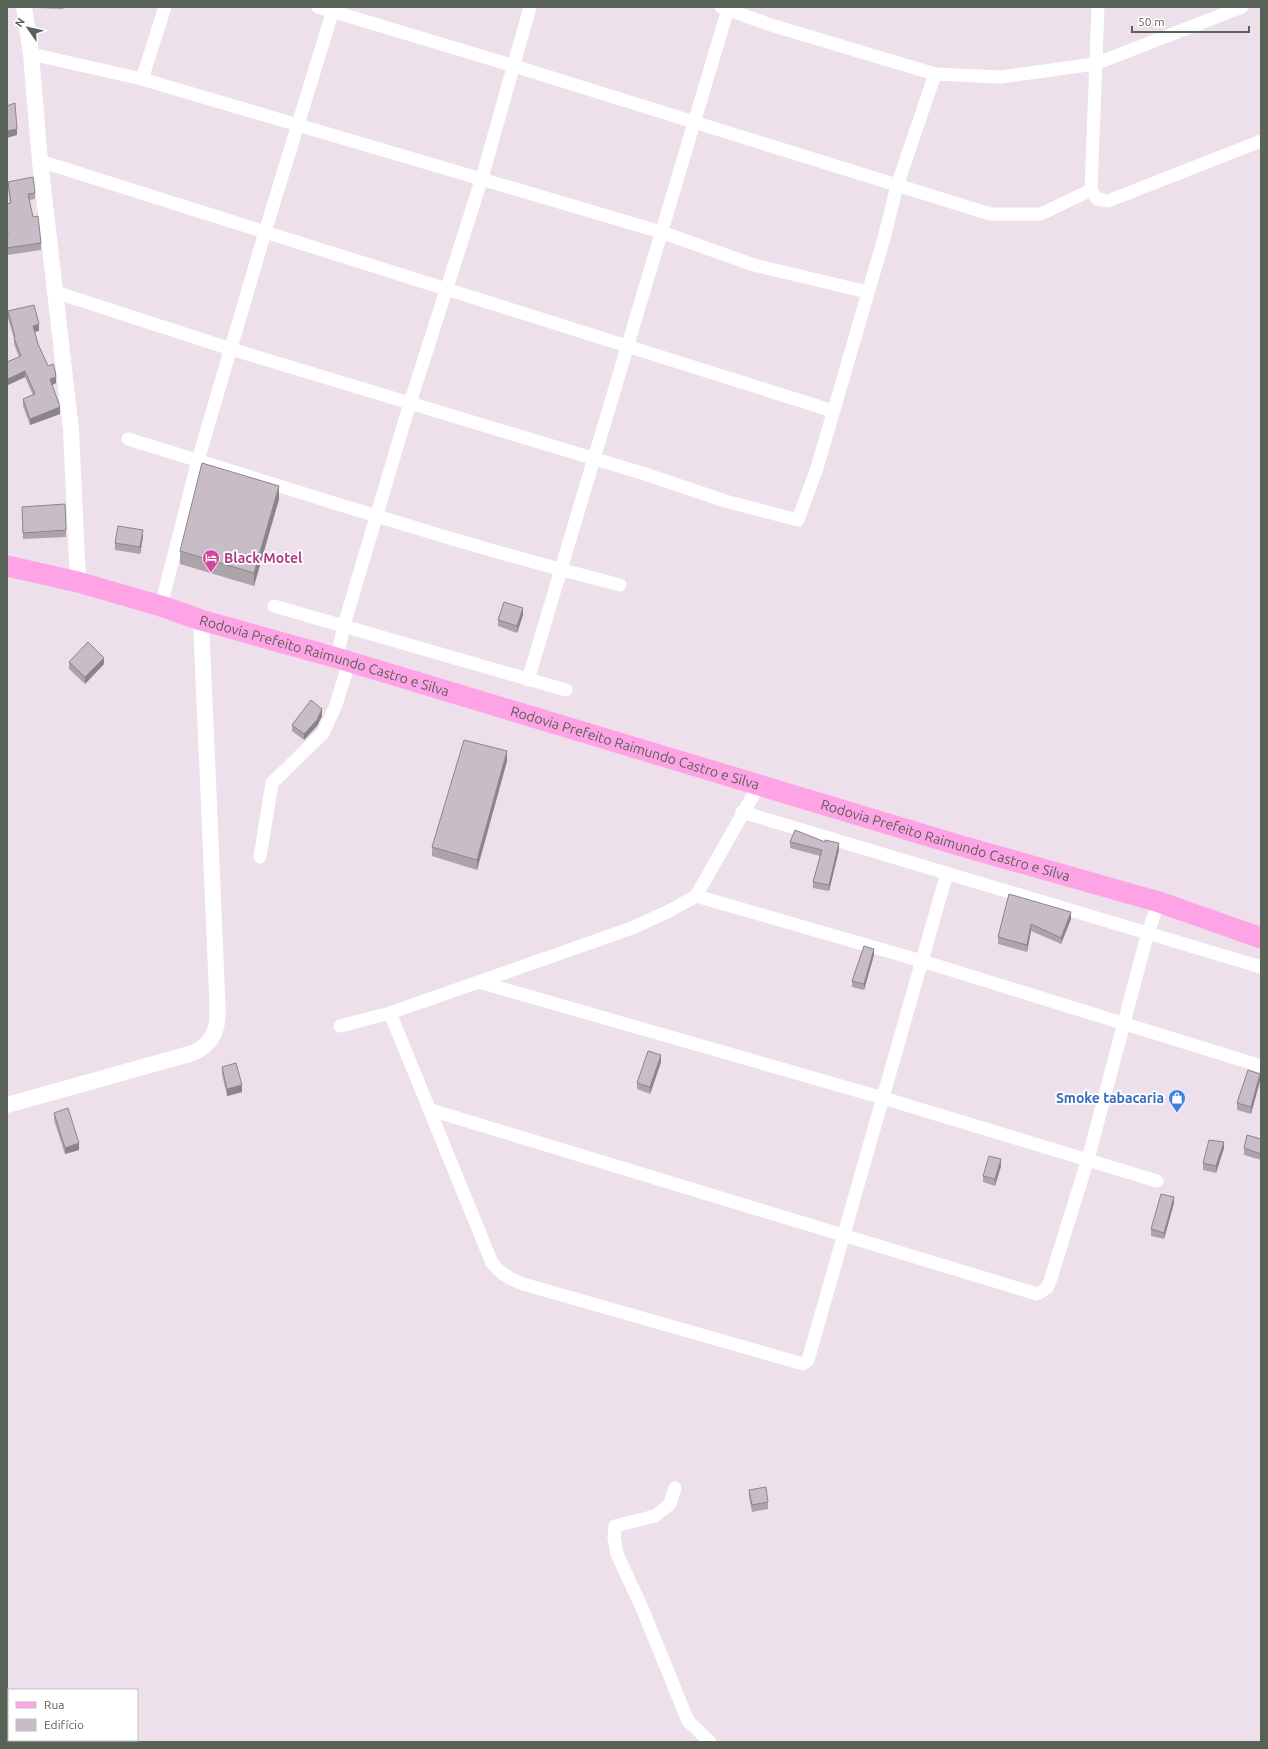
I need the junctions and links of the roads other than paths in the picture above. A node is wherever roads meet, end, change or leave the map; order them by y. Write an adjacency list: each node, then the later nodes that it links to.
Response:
1 (24, 7): 9 (street)
2 (165, 7): 13 (street)
3 (318, 7): 8 (street)
4 (530, 7): 11 (street)
5 (1098, 7): 10 (street)
6 (1242, 7): 10 (street)
7 (724, 8): 12 (street); 14 (street)
8 (333, 9): 11 (street); 15 (street)
9 (31, 54): 13 (street); 17 (street)
10 (1094, 64): 12 (street); 20 (street)
11 (514, 66): 14 (street); 18 (street)
12 (935, 74): 19 (street)
13 (142, 79): 15 (street)
14 (696, 122): 19 (street); 22 (street)
15 (297, 126): 18 (street); 21 (street)
16 (1261, 141): 20 (street)
17 (40, 161): 21 (street); 24 (street)
18 (482, 178): 22 (street); 23 (street)
19 (897, 186): 20 (street); 25 (street)
20 (1091, 190)
21 (264, 232): 23 (street); 27 (street)
22 (661, 232): 25 (street); 26 (street)
23 (448, 288): 26 (street); 28 (street)
24 (56, 292): 27 (street); 36 (street)
25 (867, 292): 29 (street)
26 (627, 346): 29 (street); 32 (street)
27 (231, 349): 28 (street); 31 (street)
28 (410, 403): 32 (street); 33 (street)
29 (833, 411): 32 (street)
30 (128, 439): 31 (street)
31 (198, 460): 33 (street); 38 (street)
32 (593, 460): 35 (street)
33 (377, 516): 35 (street); 41 (street)
34 (7, 566): 36 (main road, Rodovia Prefeito Raimundo Castro e Silva)
35 (560, 570): 37 (street); 43 (street)
36 (78, 582): 38 (main road, Rodovia Prefeito Raimundo Castro e Silva)
37 (620, 585)
38 (161, 606): 40 (main road, Rodovia Prefeito Raimundo Castro e Silva)
39 (274, 606): 41 (street)
40 (201, 620): 42 (main road, Rodovia Prefeito Raimundo Castro e Silva); 61 (street)
41 (344, 625): 42 (street); 43 (street)
42 (343, 660): 45 (main road, Rodovia Prefeito Raimundo Castro e Silva); 47 (street)
43 (528, 680): 44 (street)
44 (566, 690)
45 (759, 785): 46 (street); 50 (main road, Rodovia Prefeito Raimundo Castro e Silva)
46 (742, 812): 48 (street); 49 (street)
47 (260, 857)
48 (947, 873): 51 (street); 53 (street)
49 (696, 896): 53 (street); 55 (street)
50 (1159, 902): 51 (street); 52 (main road, Rodovia Prefeito Raimundo Castro e Silva)
51 (1148, 932): 54 (street); 57 (street)
52 (1261, 938)
53 (922, 961): 57 (street); 60 (street)
54 (1261, 967)
55 (479, 982): 56 (street); 60 (street)
56 (390, 1013): 58 (street); 62 (street)
57 (1124, 1024): 59 (street); 63 (street)
58 (340, 1026)
59 (1261, 1066)
60 (883, 1098): 63 (street); 65 (street)
61 (7, 1105)
62 (431, 1110): 65 (street); 65 (street)
63 (1088, 1159): 64 (street); 65 (street)
64 (1157, 1181)
65 (844, 1236)
66 (674, 1488): 67 (street)
67 (710, 1742)

